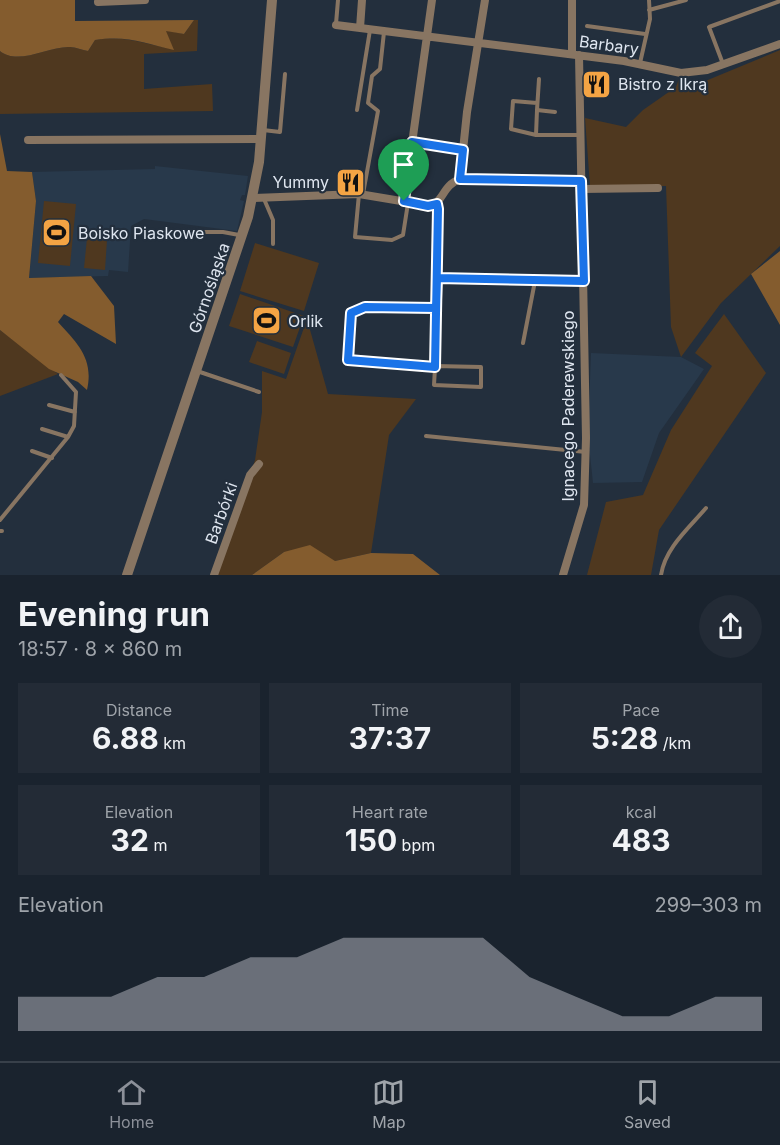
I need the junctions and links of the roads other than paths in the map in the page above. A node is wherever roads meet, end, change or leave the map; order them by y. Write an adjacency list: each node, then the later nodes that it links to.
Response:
1 (145, 0): 11 (street)
2 (272, 0): 31 (street, Górnośląska)
3 (338, 0): 13 (lane)
4 (362, 0): 15 (street)
5 (432, 0): 19 (street)
6 (485, 0): 20 (street)
7 (572, 0): 22 (street, Ignacego Paderewskiego)
8 (649, 0): 12 (lane)
9 (686, 0): 12 (lane)
10 (780, 1): 24 (lane)
11 (98, 2)
12 (649, 10): 18 (lane)
13 (336, 25): 15 (street, Barbary)
14 (587, 26): 18 (lane)
15 (360, 28): 16 (street, Barbary)
16 (370, 29): 17 (street, Barbary); 28 (lane)
17 (384, 31): 19 (street, Barbary); 40 (lane)
18 (645, 34): 23 (lane)
19 (428, 36): 20 (street, Barbary); 35 (street)
20 (477, 43): 22 (street, Barbary); 36 (street)
21 (780, 44): 24 (street, Barbary)
22 (576, 55): 23 (street, Barbary); 33 (street, Ignacego Paderewskiego)
23 (640, 64): 24 (street, Barbary)
24 (723, 64)
25 (285, 74): 31 (lane)
26 (539, 79): 27 (lane)
27 (537, 103): 29 (lane); 32 (lane)
28 (357, 110)
29 (537, 110): 30 (lane); 32 (lane)
30 (555, 112)
31 (262, 134): 34 (street); 41 (street, Górnośląska)
32 (536, 135): 33 (lane)
33 (580, 135): 38 (street, Ignacego Paderewskiego)
34 (28, 140)
35 (412, 142): 36 (street); 42 (street)
36 (463, 150): 37 (street)
37 (460, 179): 38 (street); 43 (street)
38 (581, 185): 39 (street); 49 (street, Ignacego Paderewskiego)
39 (658, 188)
40 (361, 195): 41 (street); 42 (street); 42 (lane)
41 (258, 198): 45 (street, Górnośląska); 46 (lane)
42 (406, 202): 43 (street)
43 (437, 204): 47 (street)
44 (182, 232): 45 (lane)
45 (243, 236): 53 (street, Górnośląska)
46 (273, 244)
47 (437, 278): 48 (street); 50 (street)
48 (535, 280): 49 (street); 51 (lane)
49 (584, 281): 62 (street, Ignacego Paderewskiego)
50 (436, 308): 52 (street); 52 (street)
51 (523, 343)
52 (435, 366): 52 (lane)
53 (197, 371): 55 (lane); 67 (street, Górnośląska)
54 (61, 375): 57 (lane)
55 (259, 392)
56 (49, 405): 57 (lane)
57 (75, 412): 59 (lane)
58 (42, 429): 59 (lane)
59 (68, 436): 63 (lane)
60 (426, 436): 62 (lane)
61 (32, 451): 63 (lane)
62 (586, 452): 69 (street, Ignacego Paderewskiego)
63 (52, 458): 66 (lane)
64 (259, 464): 68 (street, Barbórki)
65 (706, 508): 70 (lane)
66 (0, 520)
67 (127, 575)
68 (214, 575)
69 (563, 575)
70 (661, 575)

